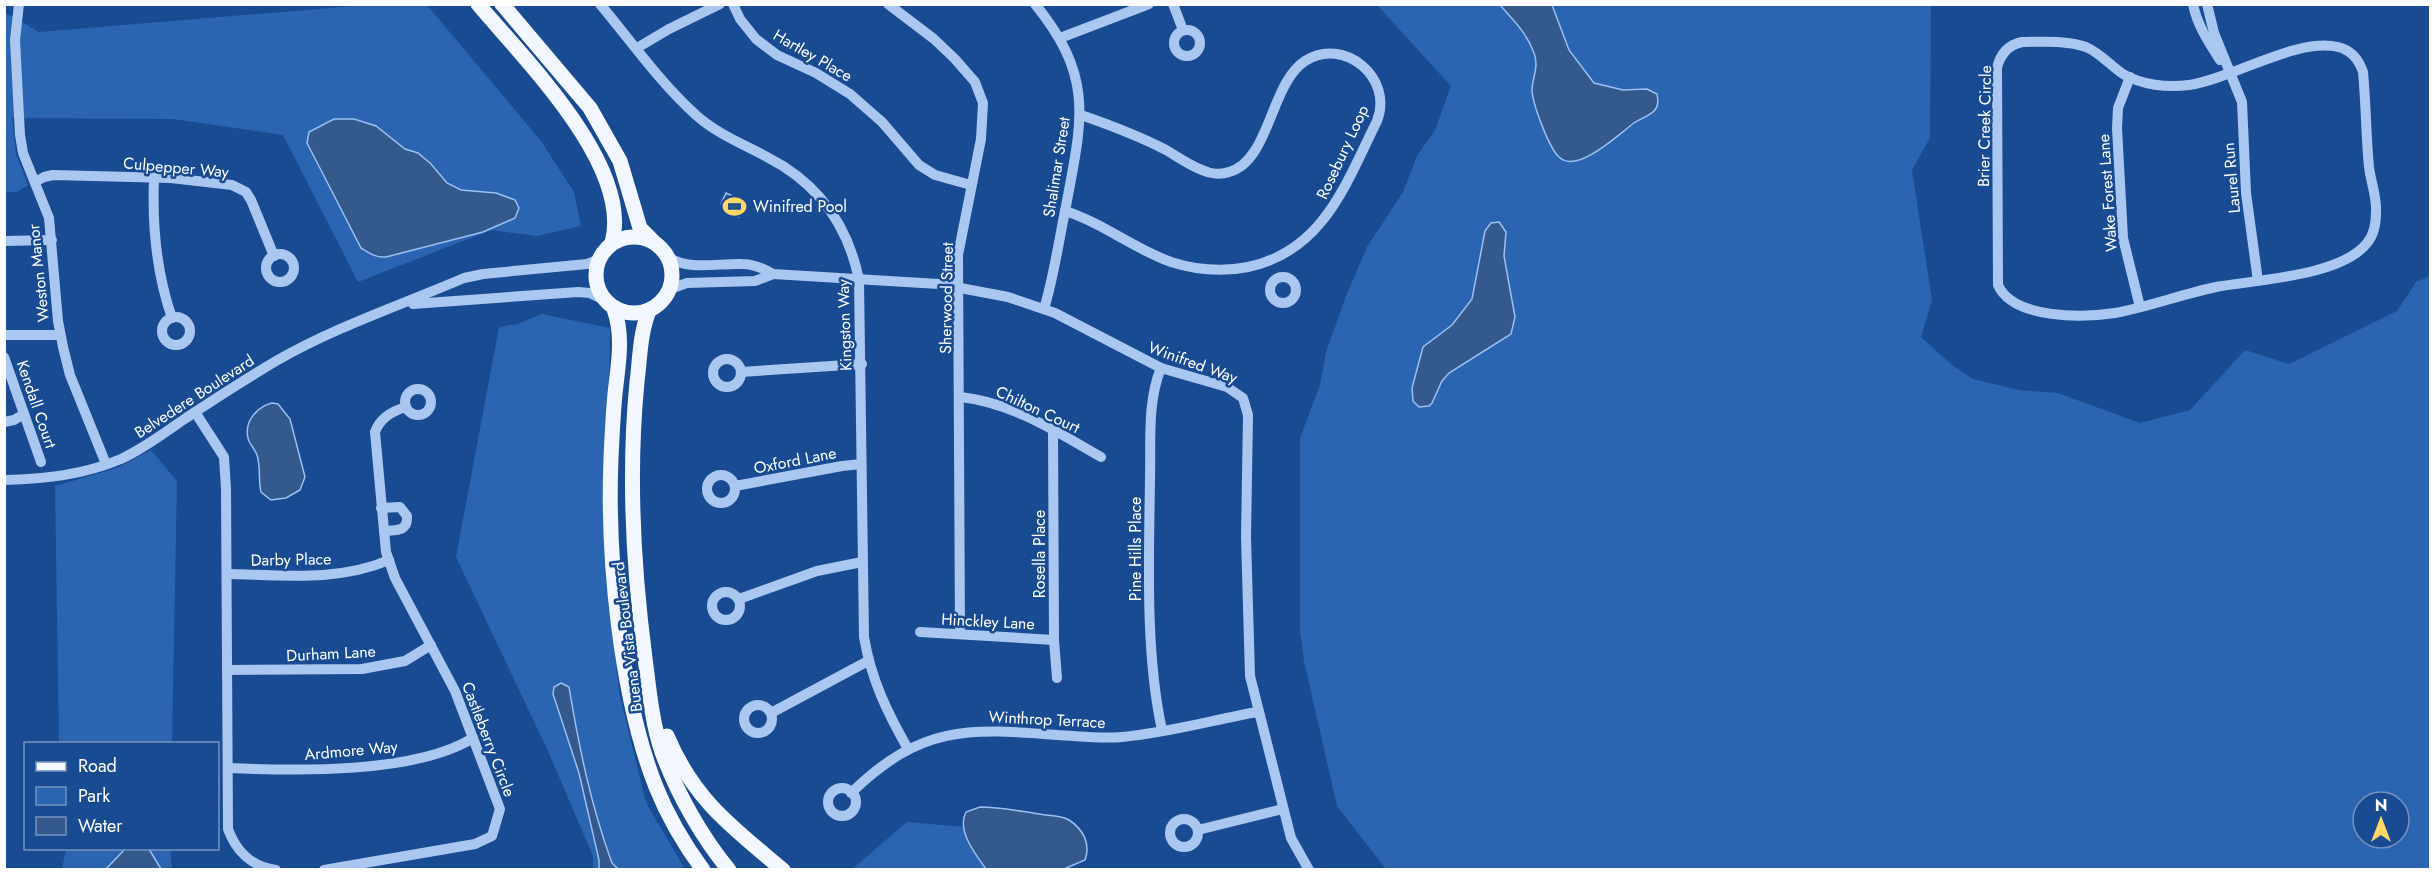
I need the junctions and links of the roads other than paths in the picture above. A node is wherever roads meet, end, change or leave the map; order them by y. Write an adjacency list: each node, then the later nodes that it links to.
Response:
1 (19, 4): 20 (street, Weston Manor)
2 (478, 4): 25 (main road)
3 (502, 4): 26 (main road)
4 (600, 4): 15 (street, Kingston Way)
5 (720, 4): 15 (street)
6 (733, 4): 21 (street, Hartley Place)
7 (888, 4): 21 (street, Sherwood Street)
8 (1035, 4): 14 (street, Shalimar Street)
9 (1149, 4): 14 (street)
10 (1173, 4): 13 (street)
11 (2193, 4): 16 (street, Laurel Run)
12 (2207, 4): 16 (street, Laurel Run)
13 (1183, 30)
14 (1060, 38): 18 (street, Shalimar Street)
15 (637, 48): 33 (street, Kingston Way)
16 (2229, 74): 17 (street, Brier Creek Circle); 34 (street, Laurel Run); 34 (street, Brier Creek Circle)
17 (2130, 77): 39 (street, Wake Forest Lane); 39 (street, Brier Creek Circle)
18 (1081, 115): 22 (street, Shalimar Street); 30 (street, Rosebury Loop)
19 (154, 178): 20 (street, Culpepper Way); 27 (street, Culpepper Way); 42 (street)
20 (35, 182): 23 (street, Weston Manor)
21 (971, 185): 35 (street, Sherwood Street)
22 (1065, 212): 30 (street, Rosebury Loop); 40 (street, Shalimar Street)
23 (52, 240): 24 (street); 44 (street, Weston Manor)
24 (4, 241)
25 (612, 243): 26 (main road); 29 (main road)
26 (657, 245): 28 (main road)
27 (274, 256)
28 (668, 257): 31 (street); 36 (main road)
29 (598, 260): 37 (main road, Buena Vista Boulevard); 38 (street, Belvedere Boulevard)
30 (1272, 261): 32 (street)
31 (773, 273): 33 (street, Winifred Way); 36 (street)
32 (1278, 277)
33 (859, 280): 35 (street, Winifred Way); 46 (street, Kingston Way)
34 (2258, 281): 39 (street, Brier Creek Circle)
35 (958, 286): 40 (street, Winifred Way); 49 (street, Sherwood Street)
36 (670, 289): 41 (main road)
37 (609, 304): 38 (street, Belvedere Boulevard); 41 (main road); 86 (main road, Buena Vista Boulevard)
38 (392, 307): 51 (street, Belvedere Boulevard)
39 (2140, 307)
40 (1044, 309): 47 (street, Winifred Way)
41 (649, 311): 74 (main road, Buena Vista Boulevard)
42 (172, 318)
43 (4, 335): 44 (street)
44 (60, 335): 57 (street, Weston Manor)
45 (4, 357): 52 (street, Kendall Court)
46 (862, 364): 48 (street); 58 (street, Kingston Way)
47 (1161, 368): 76 (street, Winifred Way); 77 (street, Pine Hills Place)
48 (741, 372)
49 (960, 397): 54 (street, Chilton Court); 68 (street, Sherwood Street)
50 (406, 407): 61 (street, Castleberry Circle)
51 (195, 412): 57 (street, Belvedere Boulevard); 65 (street)
52 (24, 414): 53 (street); 56 (street, Kendall Court)
53 (4, 422)
54 (1053, 430): 55 (street, Chilton Court); 69 (street, Rosella Place)
55 (1101, 456)
56 (41, 462)
57 (106, 464): 59 (street, Belvedere Boulevard)
58 (861, 464): 60 (street, Oxford Lane); 64 (street, Kingston Way)
59 (4, 480)
60 (735, 486)
61 (381, 508): 62 (street, Castleberry Circle); 62 (street)
62 (384, 531): 63 (street, Castleberry Circle)
63 (389, 560): 65 (street, Darby Place); 70 (street, Castleberry Circle)
64 (862, 562): 66 (street); 71 (street, Kingston Way)
65 (227, 574): 72 (street)
66 (739, 599)
67 (920, 632): 68 (street, Hinckley Lane)
68 (960, 634): 69 (street, Hinckley Lane)
69 (1054, 640): 73 (street, Rosella Place)
70 (431, 645): 72 (street, Durham Lane); 78 (street, Castleberry Circle)
71 (868, 661): 75 (street); 79 (street, Kingston Way)
72 (227, 670): 80 (street)
73 (1057, 678)
74 (651, 698): 87 (main road, Buena Vista Boulevard); 88 (main road)
75 (771, 712)
76 (1257, 712): 77 (street, Winthrop Terrace); 82 (street, Winifred Way)
77 (1162, 730): 79 (street, Winthrop Terrace)
78 (473, 738): 80 (street, Ardmore Way); 85 (street, Castleberry Circle)
79 (908, 749): 81 (street, Winthrop Terrace)
80 (228, 768): 84 (street)
81 (851, 792)
82 (1283, 809): 83 (street); 89 (street, Winifred Way)
83 (1198, 830)
84 (276, 870)
85 (324, 870)
86 (703, 870)
87 (729, 870)
88 (783, 870)
89 (1309, 870)

